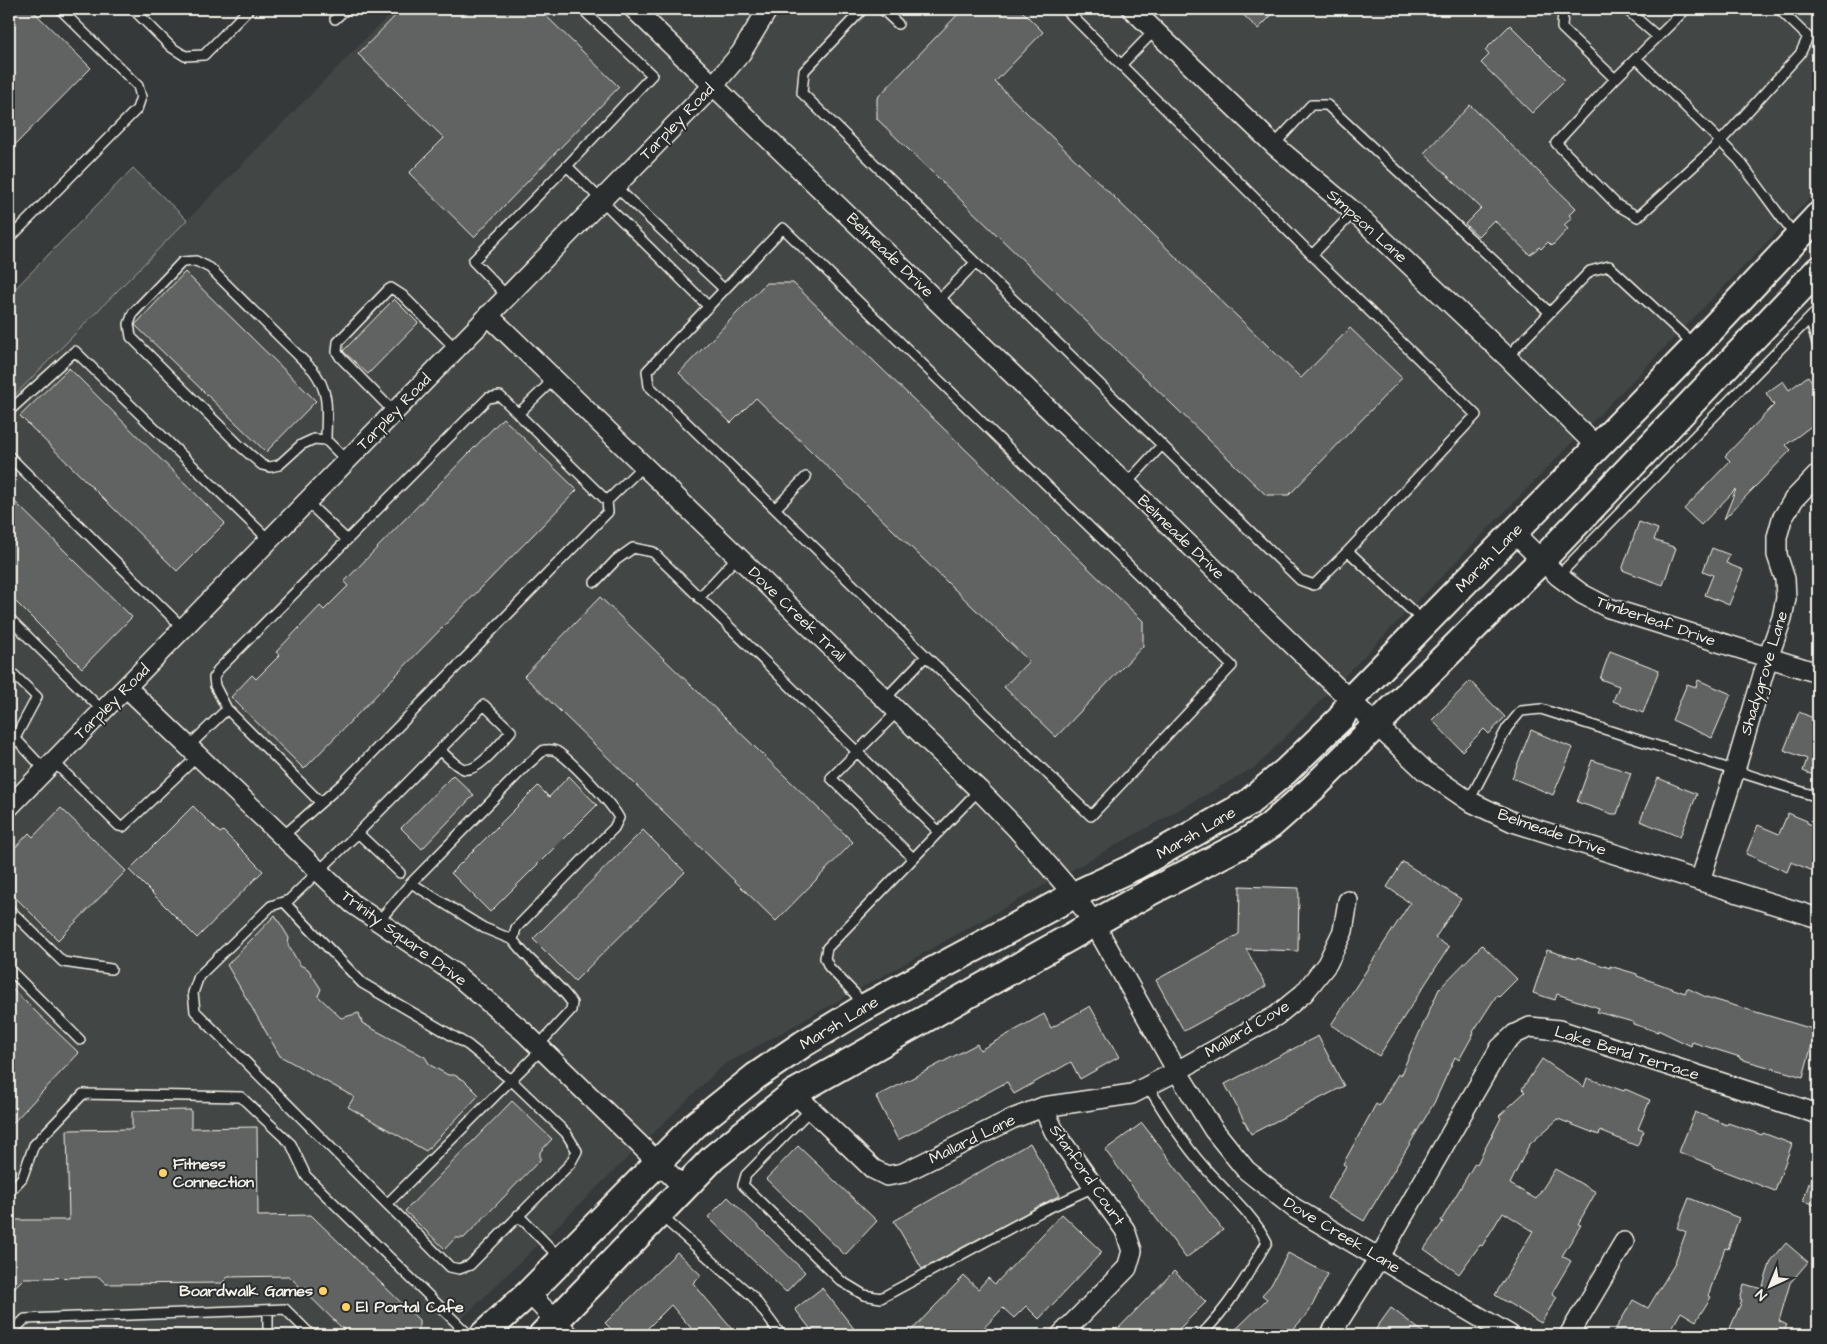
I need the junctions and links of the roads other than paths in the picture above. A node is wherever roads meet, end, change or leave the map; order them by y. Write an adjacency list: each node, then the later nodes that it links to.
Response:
1 (60, 9): 32 (lane)
2 (133, 9): 3 (lane)
3 (249, 9)
4 (346, 9): 16 (lane)
5 (582, 9): 26 (lane)
6 (634, 9): 23 (street, Belmeade Drive)
7 (768, 9): 23 (street, Tarpley Road)
8 (863, 9): 34 (lane)
9 (882, 9): 17 (lane)
10 (1065, 9): 21 (lane)
11 (1132, 9): 18 (street, Simpson Lane)
12 (1563, 9): 22 (lane)
13 (1626, 9): 19 (lane)
14 (1686, 9): 19 (lane)
15 (1779, 9): 24 (lane)
16 (336, 19)
17 (898, 24)
18 (1155, 30): 21 (lane); 25 (street, Simpson Lane)
19 (1658, 37): 20 (lane)
20 (1636, 58): 22 (lane); 24 (lane)
21 (1122, 64): 33 (lane)
22 (1615, 79): 24 (lane)
23 (713, 86): 27 (street, Tarpley Road); 38 (street, Belmeade Drive)
24 (1720, 142): 31 (lane)
25 (1274, 145): 29 (street, Simpson Lane); 41 (lane)
26 (567, 166): 28 (lane); 37 (lane)
27 (615, 186): 28 (street, Tarpley Road); 36 (lane)
28 (600, 201): 37 (street, Tarpley Road); 39 (lane)
29 (1354, 212): 33 (lane); 47 (street, Simpson Lane)
30 (1818, 216): 31 (main road, Marsh Lane)
31 (1796, 238): 44 (main road, Marsh Lane)
32 (9, 239)
33 (1312, 255): 67 (lane)
34 (975, 262): 38 (lane); 53 (lane)
35 (1818, 270): 69 (main road, Marsh Lane)
36 (725, 290): 39 (lane); 75 (lane)
37 (506, 296): 42 (street, Tarpley Road)
38 (938, 301): 60 (street, Belmeade Drive)
39 (709, 307): 63 (lane)
40 (1818, 309): 43 (lane)
41 (1550, 312): 44 (lane); 47 (lane)
42 (488, 315): 46 (street, Tarpley Road); 48 (street, Dove Creek Trail)
43 (1810, 318): 45 (lane); 69 (lane)
44 (1696, 346): 54 (main road, Marsh Lane)
45 (1818, 347)
46 (455, 348): 50 (street, Tarpley Road); 50 (lane)
47 (1507, 357): 54 (street, Simpson Lane)
48 (554, 379): 51 (lane); 57 (street, Dove Creek Trail)
49 (9, 410): 65 (lane)
50 (394, 412): 56 (street, Tarpley Road)
51 (518, 414): 62 (lane); 66 (lane)
52 (326, 440): 52 (lane); 56 (lane)
53 (1162, 445): 60 (lane); 67 (lane)
54 (1597, 447): 64 (main road, Marsh Lane)
55 (9, 456): 74 (lane)
56 (346, 460): 61 (street, Tarpley Road)
57 (644, 465): 62 (lane); 68 (street, Dove Creek Trail)
58 (1818, 474): 76 (street, Shadygrove Lane)
59 (806, 477): 63 (lane)
60 (1126, 484): 80 (street, Belmeade Drive)
61 (306, 501): 65 (street, Tarpley Road); 66 (lane)
62 (608, 501): 94 (lane)
63 (775, 509): 75 (lane)
64 (1514, 533): 69 (street, Timberleaf Drive); 73 (main road, Marsh Lane)
65 (269, 540): 74 (street, Tarpley Road)
66 (346, 540): 82 (lane)
67 (1348, 551): 73 (lane)
68 (738, 556): 71 (lane); 81 (street, Dove Creek Trail)
69 (1550, 569): 76 (street, Timberleaf Drive); 84 (main road, Marsh Lane)
70 (595, 582): 71 (lane)
71 (700, 598): 88 (lane)
72 (9, 618): 83 (lane)
73 (1425, 623): 80 (main road, Marsh Lane)
74 (184, 629): 79 (street, Tarpley Road)
75 (926, 656): 81 (lane)
76 (1768, 658): 78 (street, Timberleaf Drive); 90 (street, Shadygrove Lane)
77 (9, 670): 85 (lane)
78 (1818, 673)
79 (126, 687): 83 (street, Tarpley Road); 87 (street, Trinity Square Drive)
80 (1350, 700): 84 (street, Belmeade Drive); 104 (main road, Marsh Lane)
81 (891, 705): 88 (lane); 91 (street, Dove Creek Trail)
82 (227, 709): 87 (lane); 94 (lane)
83 (103, 711): 89 (street, Tarpley Road)
84 (1376, 724): 93 (street, Belmeade Drive); 110 (main road, Marsh Lane)
85 (12, 740): 89 (lane)
86 (440, 750): 86 (lane); 97 (lane)
87 (193, 752): 89 (lane); 98 (street, Trinity Square Drive)
88 (858, 752): 96 (lane); 99 (lane)
89 (49, 766): 95 (street, Tarpley Road)
90 (1735, 770): 92 (lane); 93 (lane); 102 (street, Shadygrove Lane)
91 (979, 790): 96 (lane); 104 (street, Dove Creek Trail)
92 (1818, 797)
93 (1469, 801): 102 (street, Belmeade Drive)
94 (320, 802): 98 (lane)
95 (9, 807)
96 (939, 832): 99 (lane)
97 (358, 833): 100 (lane); 101 (lane)
98 (282, 837): 100 (street, Trinity Square Drive)
99 (913, 858): 114 (lane)
100 (319, 873): 106 (lane); 109 (street, Trinity Square Drive)
101 (400, 873)
102 (1700, 881): 108 (street, Belmeade Drive)
103 (411, 883): 109 (lane); 111 (lane); 111 (lane)
104 (1074, 896): 110 (street, Dove Creek Trail); 114 (main road, Marsh Lane)
105 (1348, 901): 117 (street, Mallard Cove)
106 (284, 902): 118 (lane); 127 (lane)
107 (9, 909): 112 (lane)
108 (1818, 918)
109 (378, 922): 116 (street, Trinity Square Drive)
110 (1095, 925): 117 (street, Dove Creek Lane); 120 (main road, Marsh Lane)
111 (513, 940): 116 (lane)
112 (111, 969)
113 (9, 970): 115 (lane)
114 (863, 1008): 123 (main road, Marsh Lane)
115 (80, 1040)
116 (540, 1048): 118 (lane); 123 (street, Trinity Square Drive)
117 (1177, 1071): 119 (street, Mallard Lane); 131 (street, Dove Creek Lane)
118 (512, 1081): 127 (lane); 129 (lane)
119 (1148, 1086): 121 (street, Mallard Lane); 143 (lane)
120 (802, 1101): 121 (street, Mallard Lane); 124 (lane); 125 (main road, Marsh Lane)
121 (1043, 1107): 124 (street, Stanford Court)
122 (1818, 1114): 131 (street, Lake Bend Terrace)
123 (658, 1161): 125 (street, Trinity Square Drive); 132 (main road, Marsh Lane)
124 (1094, 1186): 142 (street, Stanford Court)
125 (683, 1187): 128 (main road, Marsh Lane)
126 (9, 1192): 139 (lane)
127 (387, 1204): 129 (lane)
128 (658, 1213): 135 (main road, Marsh Lane); 141 (lane)
129 (518, 1215): 132 (lane)
130 (1624, 1242): 146 (street)
131 (1379, 1258): 144 (street, Lake Bend Terrace); 145 (street, Dove Creek Lane)
132 (561, 1259): 133 (main road, Marsh Lane)
133 (529, 1293): 135 (street); 140 (main road, Marsh Lane)
134 (268, 1310): 136 (lane); 137 (lane); 138 (lane)
135 (556, 1330)
136 (9, 1335)
137 (268, 1335)
138 (312, 1335)
139 (469, 1335)
140 (483, 1335)
141 (781, 1335)
142 (1061, 1335)
143 (1201, 1335)
144 (1330, 1335)
145 (1510, 1335)
146 (1569, 1335)

